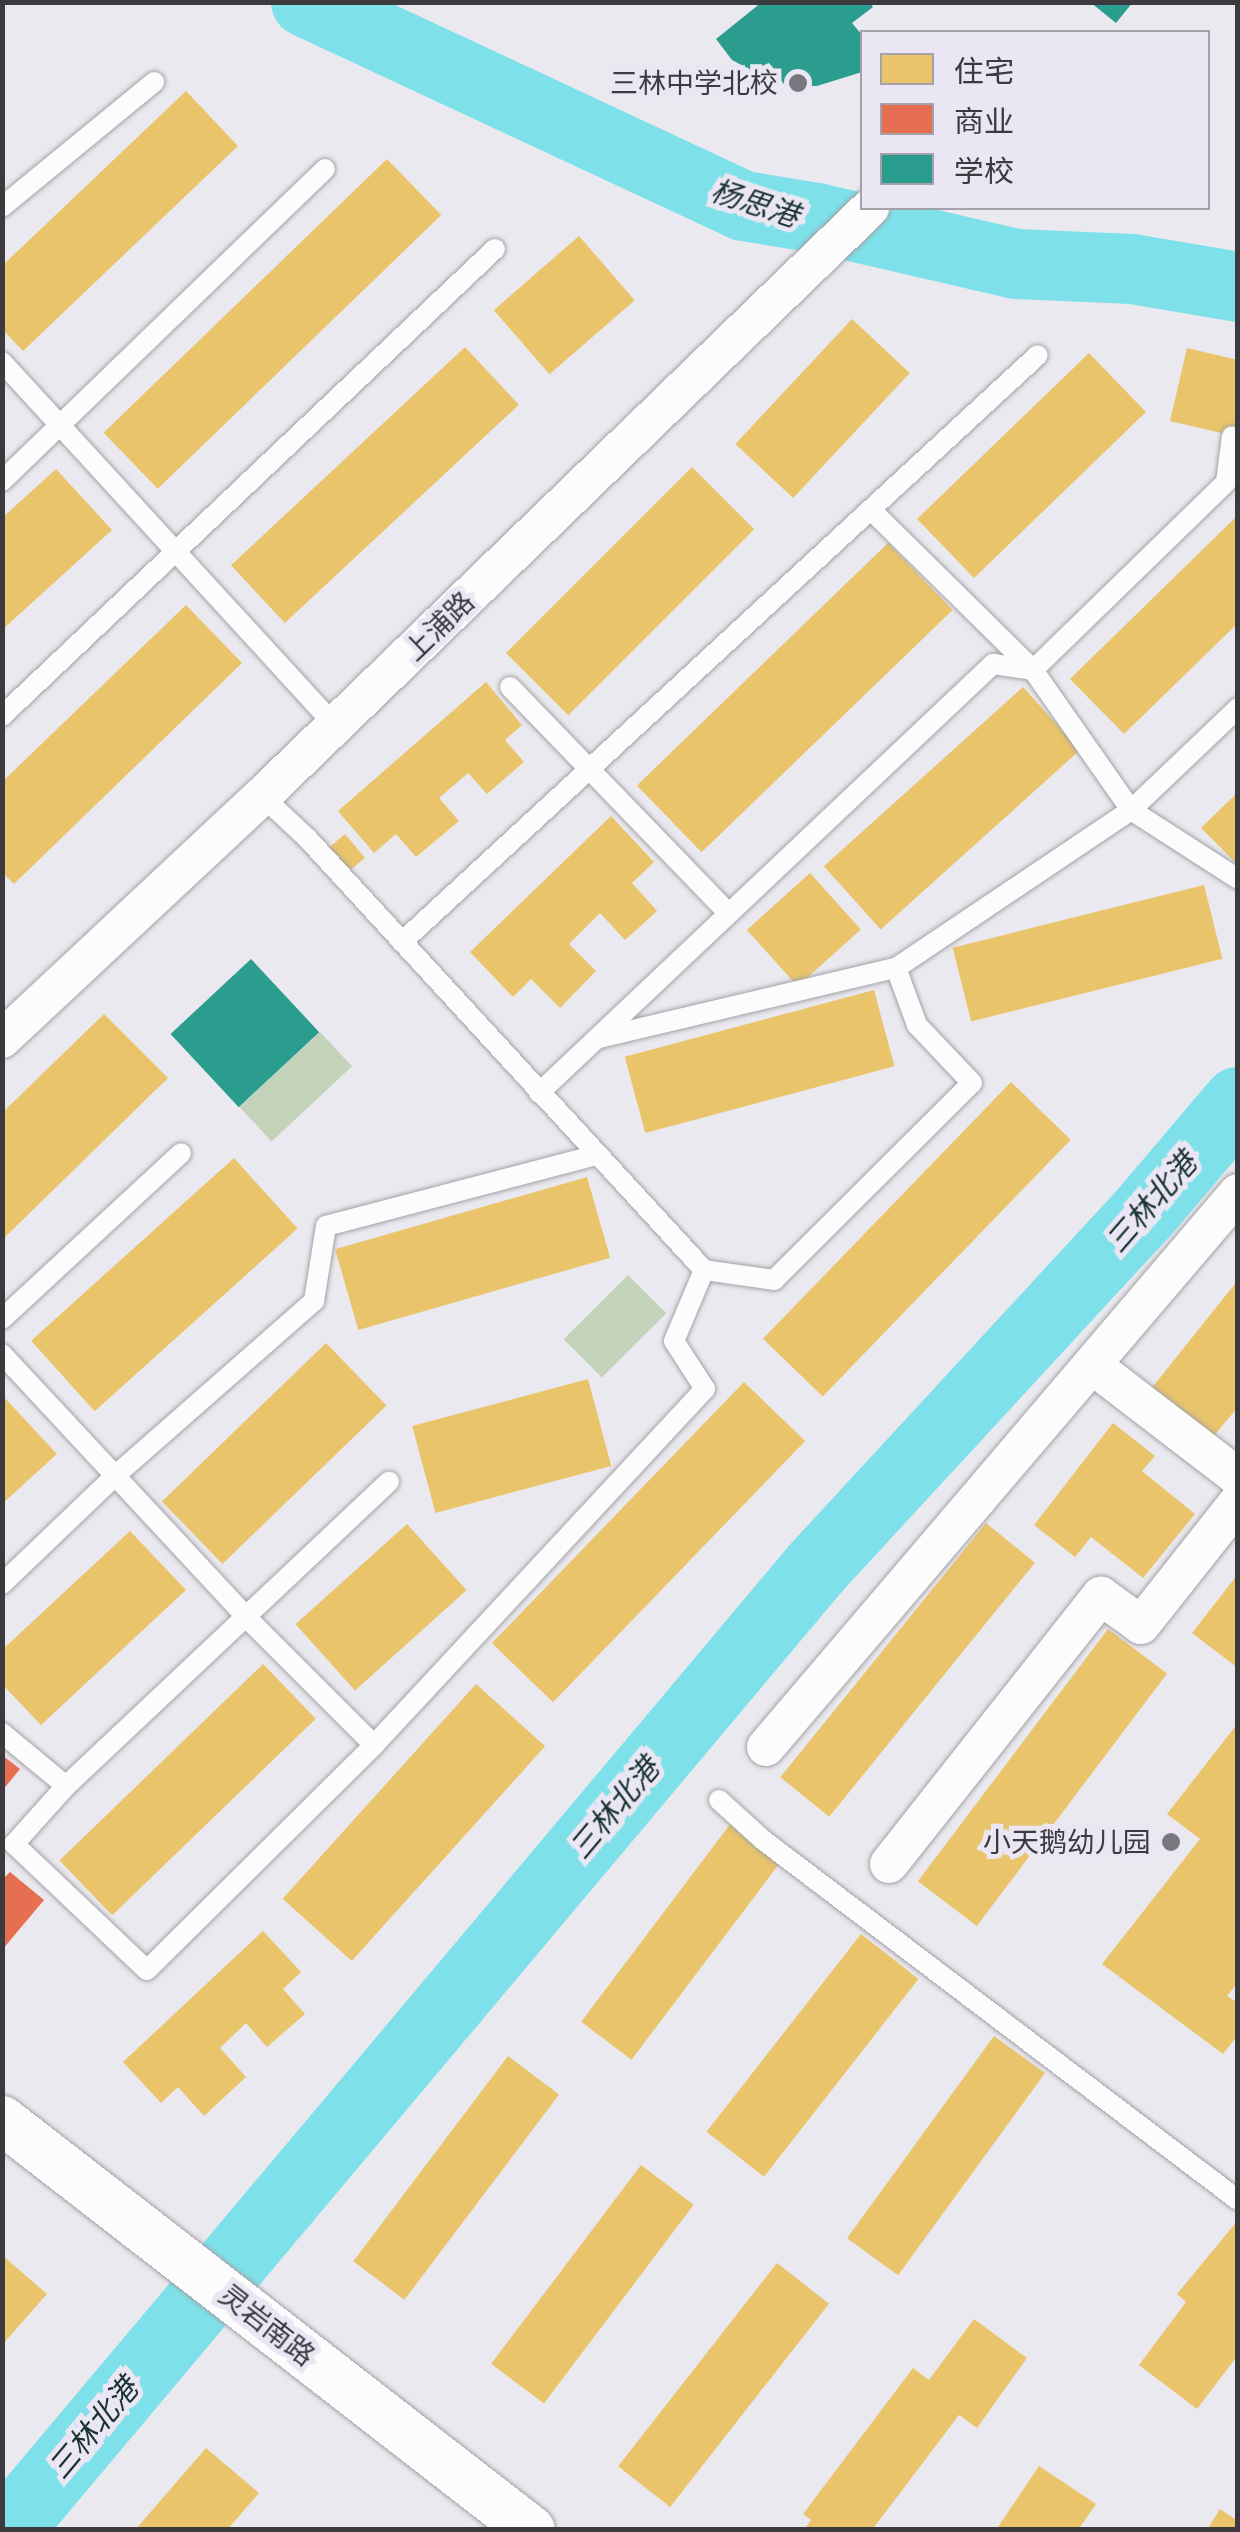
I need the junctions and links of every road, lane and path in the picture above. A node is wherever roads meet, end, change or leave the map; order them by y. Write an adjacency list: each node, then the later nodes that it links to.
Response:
1 (154, 82): 3 (lane)
2 (325, 168): 8 (lane)
3 (2, 207)
4 (868, 210): 17 (street, 上浦路)
5 (495, 248): 12 (lane)
6 (1038, 354): 11 (lane)
7 (2, 362): 8 (lane)
8 (61, 426): 10 (lane); 12 (lane)
9 (1232, 436): 13 (lane)
10 (2, 481)
11 (872, 510): 13 (lane); 18 (lane)
12 (174, 550): 16 (lane); 17 (lane)
13 (1033, 670): 20 (lane); 22 (lane)
14 (510, 687): 18 (lane)
15 (1238, 708): 20 (lane)
16 (2, 716)
17 (335, 725): 19 (street, 上浦路)
18 (590, 770): 22 (lane); 23 (lane)
19 (262, 796): 23 (lane); 26 (street, 上浦路)
20 (1132, 810): 21 (lane); 24 (lane)
21 (1238, 878)
22 (729, 914): 25 (lane)
23 (402, 942): 27 (lane)
24 (896, 968): 25 (lane); 31 (lane)
25 (596, 1039): 27 (lane)
26 (2, 1040)
27 (539, 1092): 29 (lane)
28 (181, 1153): 32 (lane)
29 (598, 1155): 31 (lane); 35 (lane)
30 (1238, 1193): 34 (street)
31 (704, 1270): 42 (lane)
32 (2, 1319)
33 (2, 1354): 35 (lane)
34 (1092, 1365): 36 (street); 43 (street)
35 (116, 1475): 39 (lane); 40 (lane)
36 (1238, 1477)
37 (388, 1482): 40 (lane)
38 (1238, 1502): 46 (street)
39 (2, 1584)
40 (248, 1619): 42 (lane); 44 (lane)
41 (2, 1733): 44 (lane)
42 (374, 1745): 44 (lane)
43 (766, 1747)
44 (66, 1786)
45 (719, 1800): 48 (lane)
46 (889, 1864)
47 (2, 2120): 49 (street, 灵岩南路)
48 (1238, 2200)
49 (531, 2530)

